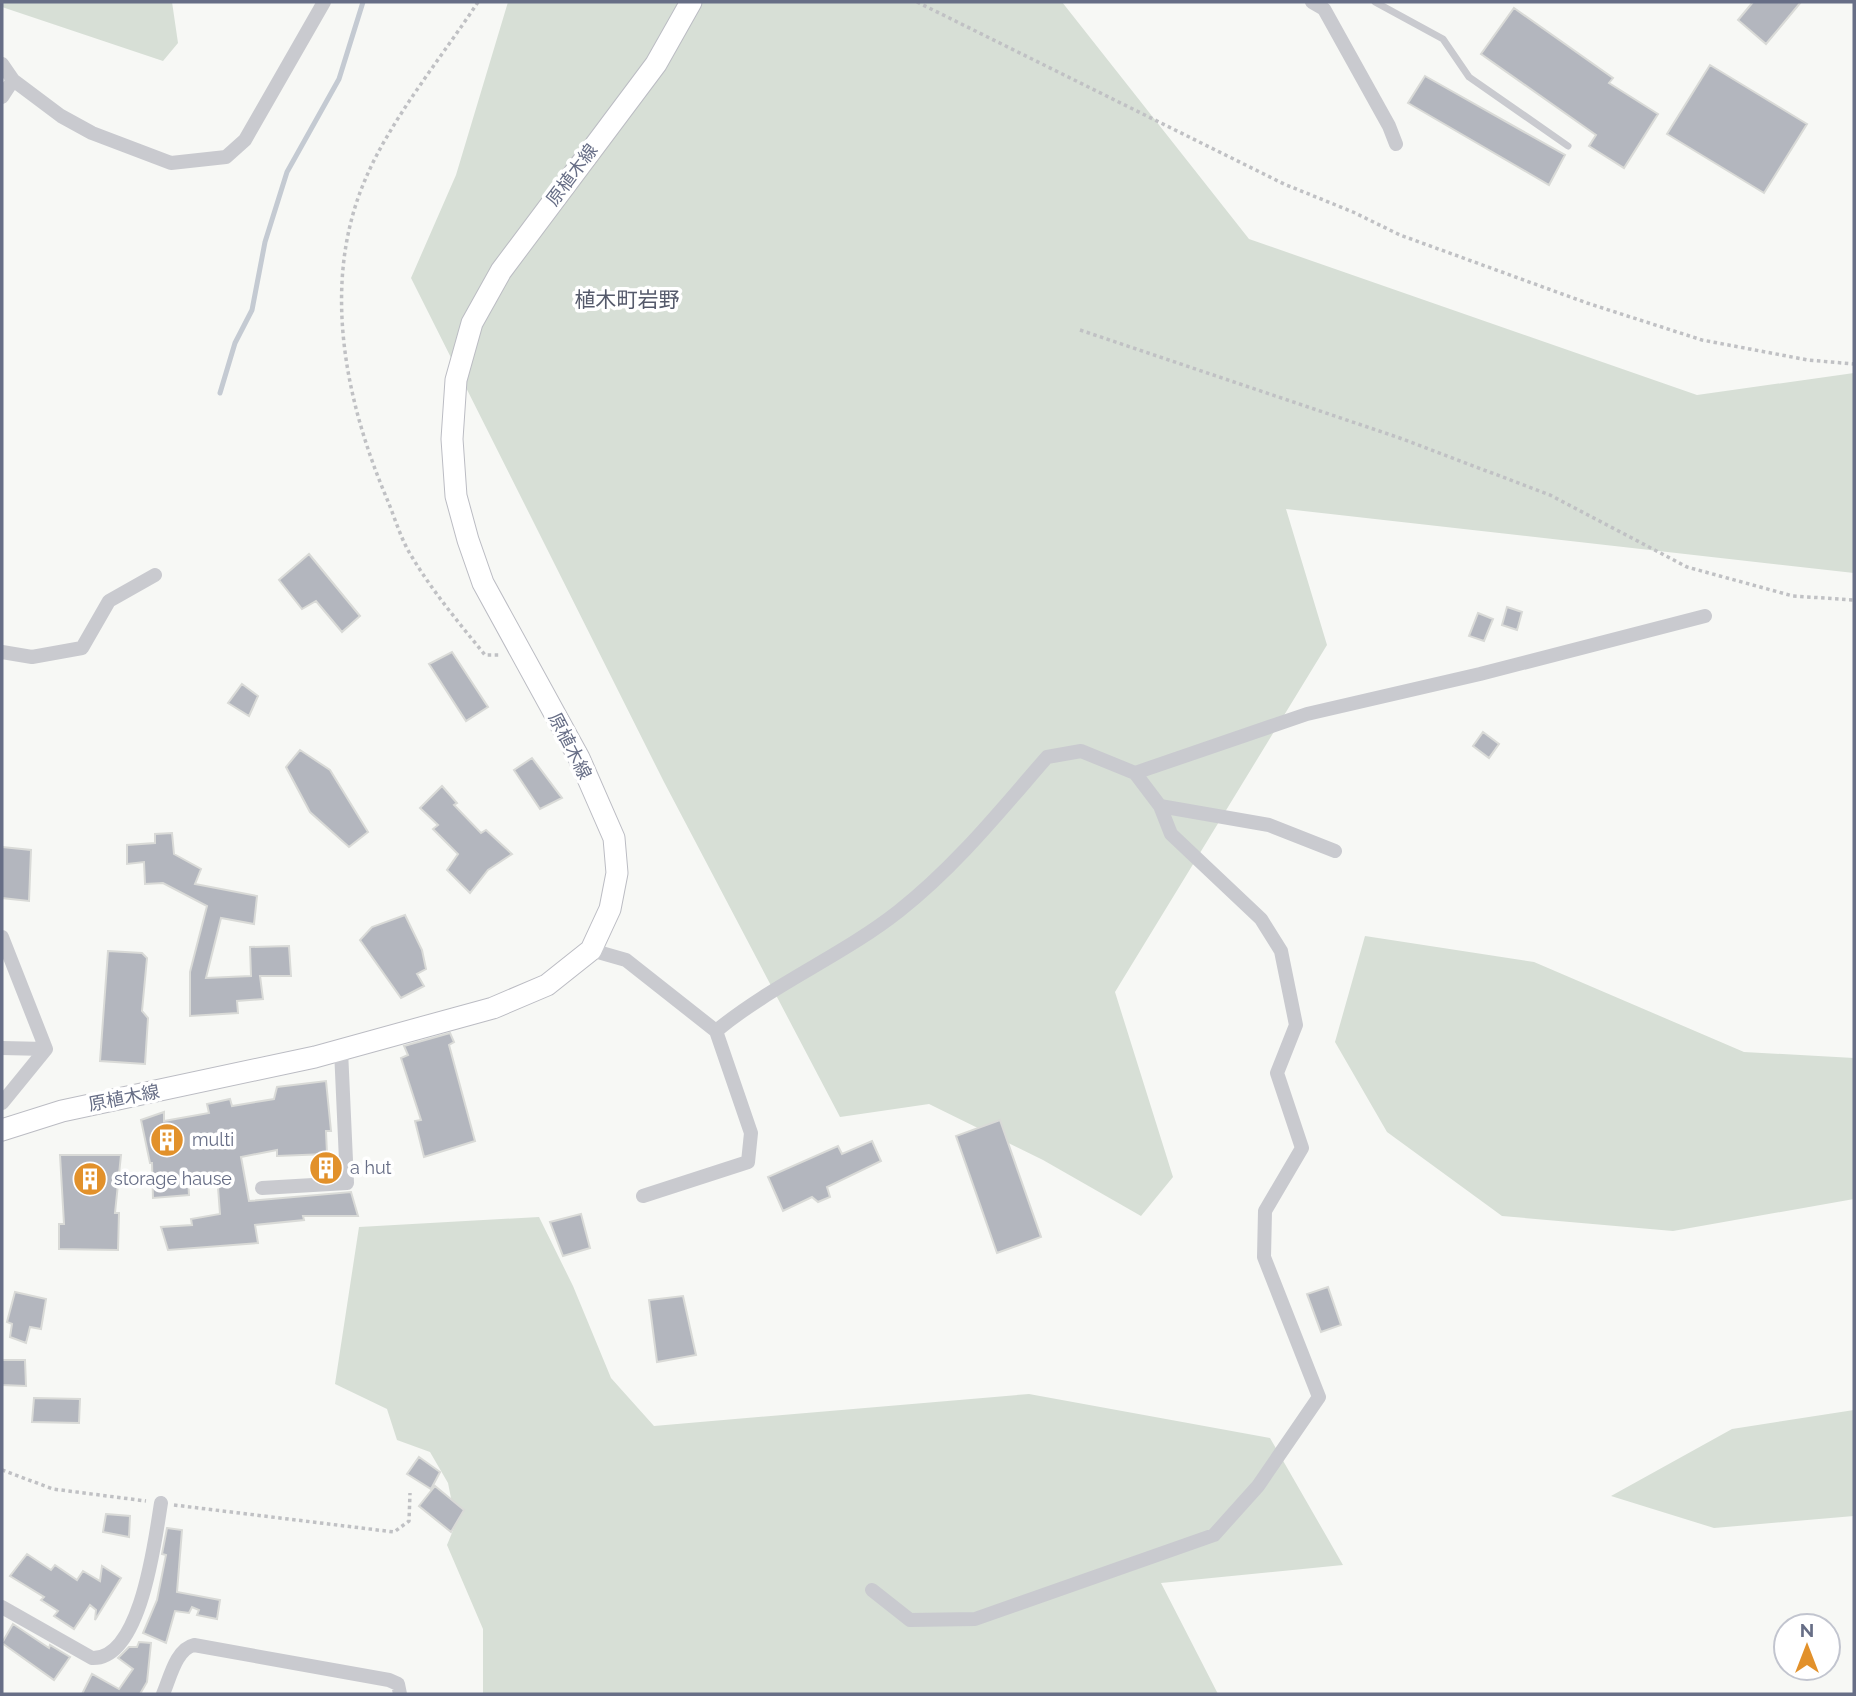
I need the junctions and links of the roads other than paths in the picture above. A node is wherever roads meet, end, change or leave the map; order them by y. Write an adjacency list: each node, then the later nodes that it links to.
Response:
1 (324, 2): 6 (street)
2 (691, 2): 17 (main road, 原植木線)
3 (1312, 2): 8 (street)
4 (1375, 2): 9 (lane)
5 (2, 64): 6 (street)
6 (13, 80): 7 (street)
7 (2, 97)
8 (1396, 144)
9 (1568, 146)
10 (155, 575): 12 (street)
11 (1705, 616): 13 (street)
12 (2, 652)
13 (1135, 773): 14 (street); 18 (street)
14 (1160, 806): 15 (street); 27 (street)
15 (1335, 851)
16 (2, 937): 20 (street)
17 (591, 950): 18 (street); 21 (main road, 原植木線)
18 (716, 1031): 25 (street)
19 (2, 1048): 20 (street)
20 (46, 1049): 22 (street)
21 (341, 1050): 23 (main road, 原植木線); 24 (street)
22 (2, 1103)
23 (2, 1130)
24 (262, 1188)
25 (643, 1196)
26 (161, 1503): 28 (street)
27 (872, 1590)
28 (2, 1607)
29 (163, 1694): 30 (street)
30 (400, 1694)

